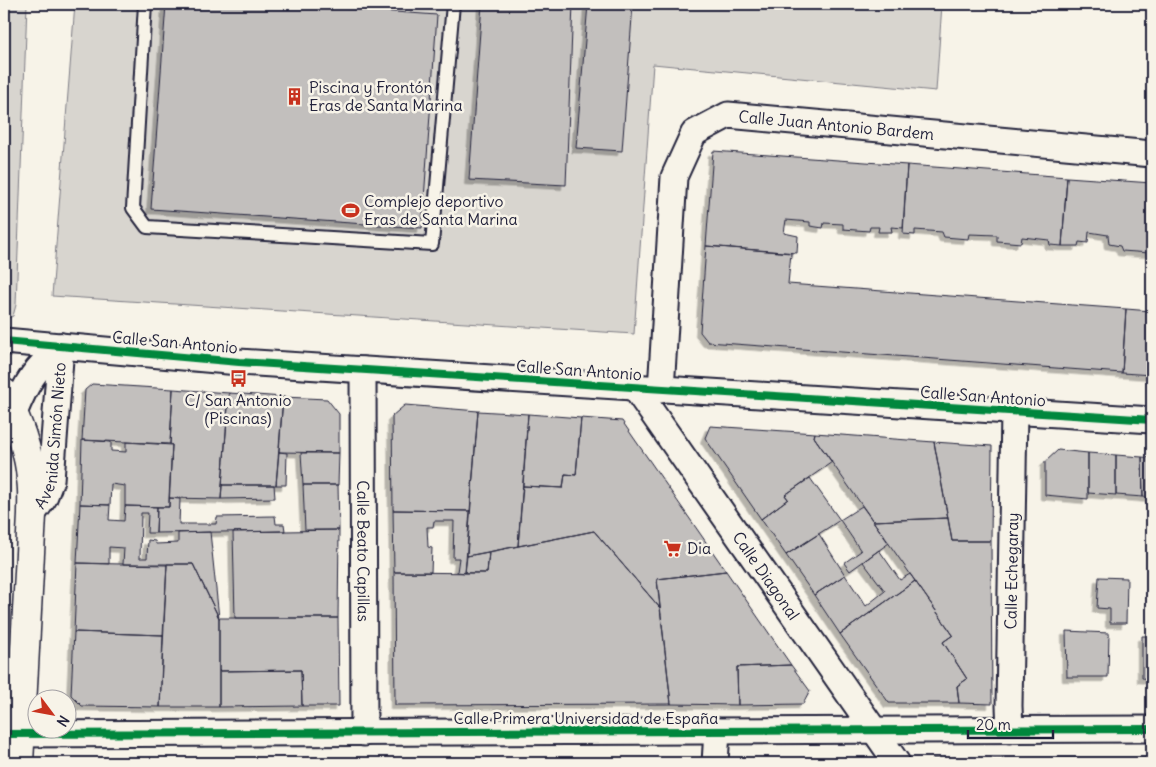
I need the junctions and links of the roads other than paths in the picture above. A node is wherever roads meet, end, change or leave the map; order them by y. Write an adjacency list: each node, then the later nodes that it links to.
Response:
1 (145, 4): 2 (lane)
2 (453, 4)
3 (1152, 154): 8 (street, Calle Juan Antonio Bardem)
4 (4, 341): 5 (street, Calle San Antonio)
5 (61, 346): 6 (street, Calle San Antonio); 9 (street, Avenida Simón Nieto); 12 (street, Avenida Simón Nieto)
6 (363, 370): 7 (street, Calle San Antonio); 17 (street, Calle Beato Capillas)
7 (635, 388): 8 (street, Calle San Antonio); 14 (street, Calle Diagonal)
8 (661, 390): 10 (street, Calle San Antonio)
9 (9, 403): 12 (main road, Avenida Simón Nieto)
10 (1014, 412): 11 (street, Calle San Antonio); 15 (street, Calle Echegaray)
11 (1152, 420)
12 (32, 514): 18 (main road, Avenida Simón Nieto)
13 (1152, 729): 15 (street, Calle Primera Universidad de España)
14 (875, 730): 15 (street, Calle Primera Universidad de España); 16 (street, Calle Primera Universidad de España); 21 (street, Calle Diagonal)
15 (1010, 730)
16 (717, 731): 17 (street, Calle Primera Universidad de España); 20 (street)
17 (364, 733): 18 (street, Calle Primera Universidad de España)
18 (12, 734): 19 (main road, Avenida Simón Nieto)
19 (19, 763)
20 (715, 763)
21 (897, 763)

